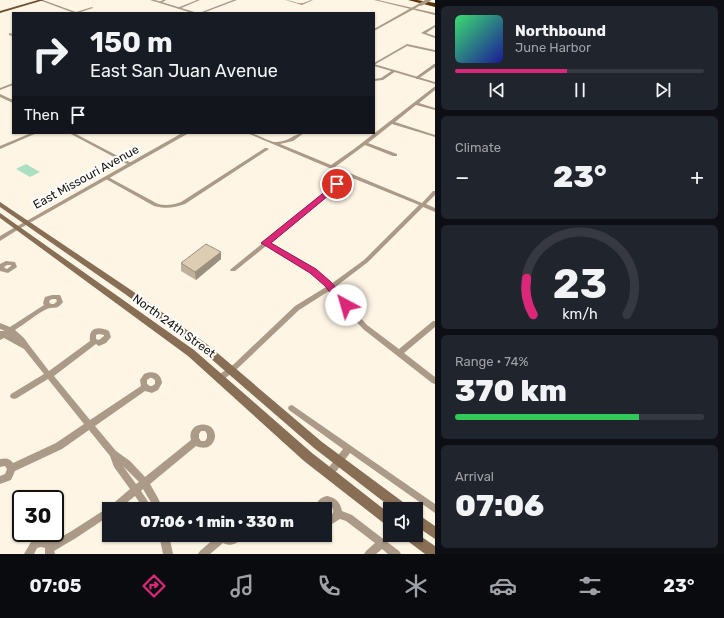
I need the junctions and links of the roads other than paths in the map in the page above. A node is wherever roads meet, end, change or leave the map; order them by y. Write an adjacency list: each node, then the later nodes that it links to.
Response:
1 (41, 0): 16 (main road); 17 (street)
2 (165, 0): 11 (street)
3 (199, 0): 14 (street)
4 (236, 0): 20 (street)
5 (286, 0): 6 (street)
6 (312, 0)
7 (375, 0): 15 (street)
8 (410, 0): 12 (highway)
9 (416, 0): 12 (highway)
10 (428, 0): 12 (highway); 15 (street, bridge)
11 (157, 1): 14 (street)
12 (435, 2)
13 (92, 8): 18 (street)
14 (178, 8): 19 (street)
15 (412, 9): 21 (street); 23 (street)
16 (0, 12)
17 (73, 12)
18 (79, 12)
19 (192, 12)
20 (203, 12)
21 (435, 14)
22 (435, 26): 24 (street)
23 (375, 29)
24 (435, 37)
25 (435, 51): 26 (street)
26 (375, 64)
27 (375, 65): 29 (street)
28 (435, 65): 30 (street)
29 (394, 71): 30 (street); 31 (street)
30 (417, 78): 32 (street)
31 (375, 80)
32 (435, 83)
33 (12, 84): 35 (street)
34 (435, 88): 38 (street)
35 (0, 89)
36 (0, 95): 37 (street)
37 (12, 101)
38 (415, 103): 39 (street); 40 (street)
39 (435, 109)
40 (391, 122): 46 (street); 47 (street)
41 (33, 134): 49 (street)
42 (73, 134): 52 (street)
43 (184, 134): 52 (street, East Missouri Avenue)
44 (251, 134): 48 (street)
45 (300, 134): 48 (street)
46 (435, 136)
47 (364, 143): 51 (street); 53 (street)
48 (276, 144): 53 (street)
49 (0, 148)
50 (267, 149): 55 (street)
51 (395, 155)
52 (131, 164): 55 (street, East Missouri Avenue)
53 (331, 167): 54 (street)
54 (349, 174): 58 (street); 65 (street)
55 (106, 178): 61 (street, East Missouri Avenue)
56 (435, 192): 58 (street)
57 (0, 204): 61 (main road, North 24th Street)
58 (423, 205): 59 (street); 67 (street)
59 (435, 210)
60 (0, 215): 62 (main road, North 24th Street)
61 (27, 222): 62 (street, East Missouri Avenue); 68 (main road, North 24th Street)
62 (17, 228): 63 (street); 64 (street); 69 (main road, North 24th Street)
63 (0, 234)
64 (0, 239)
65 (265, 243): 66 (street); 67 (street)
66 (233, 270)
67 (331, 287): 77 (street); 78 (street)
68 (128, 292): 69 (main road); 78 (main road, North 24th Street)
69 (118, 299): 80 (main road, North 24th Street)
70 (47, 306): 73 (street)
71 (435, 323): 77 (street)
72 (0, 326): 73 (street)
73 (10, 330): 74 (street); 76 (street)
74 (1, 335): 76 (street)
75 (94, 342): 79 (street)
76 (26, 347): 79 (street)
77 (399, 353): 81 (street)
78 (231, 369): 80 (street); 89 (main road, North 24th Street)
79 (49, 375): 83 (street); 85 (street)
80 (220, 378): 92 (main road, North 24th Street)
81 (435, 381)
82 (145, 387): 85 (street)
83 (14, 396)
84 (292, 408): 87 (street)
85 (90, 425): 88 (street); 91 (street)
86 (196, 441): 94 (street)
87 (349, 448): 89 (street); 101 (street)
88 (113, 454): 94 (street); 95 (street)
89 (338, 461): 92 (street); 100 (main road, North 24th Street)
90 (0, 463): 91 (street)
91 (12, 468): 93 (street)
92 (329, 474): 103 (main road, North 24th Street)
93 (0, 480)
94 (144, 484): 95 (street); 98 (street)
95 (136, 490): 96 (street); 97 (street)
96 (121, 502)
97 (144, 502)
98 (155, 502)
99 (322, 502): 102 (street)
100 (393, 502)
101 (435, 509)
102 (338, 514): 105 (street); 111 (street)
103 (383, 515)
104 (102, 516): 112 (street)
105 (332, 520)
106 (423, 524): 107 (main road)
107 (435, 533)
108 (165, 542): 114 (street)
109 (215, 542): 115 (street)
110 (419, 542): 118 (main road)
111 (382, 543): 116 (street); 117 (street)
112 (50, 551): 113 (street)
113 (29, 554)
114 (168, 554)
115 (203, 554)
116 (369, 554)
117 (396, 554)
118 (435, 554)

